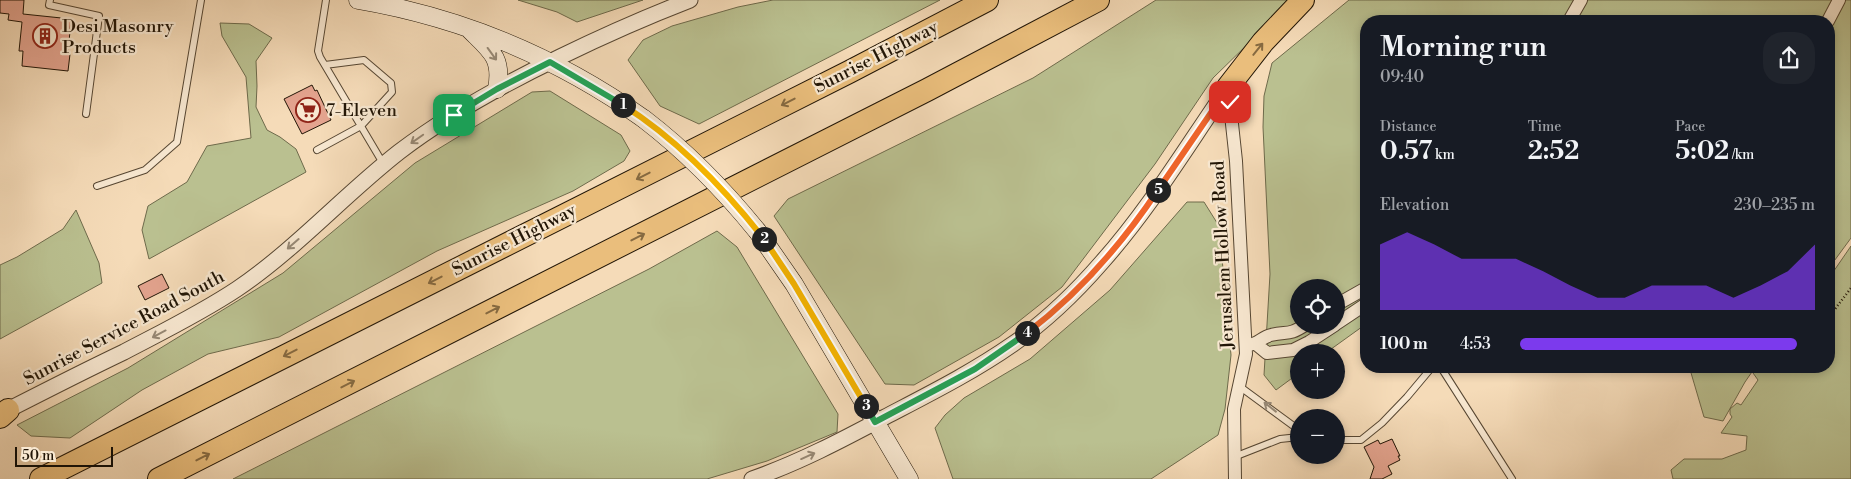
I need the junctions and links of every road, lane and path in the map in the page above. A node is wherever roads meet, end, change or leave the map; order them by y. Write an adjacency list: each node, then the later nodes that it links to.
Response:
1 (50, 0): 18 (lane)
2 (201, 0): 22 (lane)
3 (326, 0): 15 (lane)
4 (358, 0): 13 (main road)
5 (690, 0): 14 (street, Sunrise Service Road South)
6 (987, 0): 42 (highway, Sunrise Highway, one-way to 42)
7 (1098, 0): 43 (highway, one-way to 7)
8 (1303, 0): 16 (highway, one-way to 8)
9 (1581, 0): 11 (street)
10 (1838, 0): 12 (street)
11 (1572, 15)
12 (1831, 15)
13 (467, 26): 14 (main road); 17 (main road, one-way to 17)
14 (550, 62): 17 (street, Sunrise Service Road South); 36 (main road, bridge)
15 (325, 65): 19 (lane); 19 (lane)
16 (1228, 88): 31 (street, Jerusalem Hollow Road); 36 (street)
17 (497, 89): 21 (street, Sunrise Service Road South, one-way to 21)
18 (86, 114)
19 (361, 126): 20 (lane); 21 (lane)
20 (317, 150)
21 (384, 165): 35 (street, Sunrise Service Road South, one-way to 35)
22 (97, 186)
23 (1851, 288): 27 (path)
24 (1360, 292): 25 (street)
25 (1345, 300)
26 (1360, 308): 28 (street)
27 (1835, 309)
28 (1345, 318)
29 (1290, 333): 31 (street)
30 (1321, 334): 31 (street)
31 (1251, 344): 34 (street, Jerusalem Hollow Road)
32 (1427, 373): 39 (lane)
33 (1444, 373): 46 (lane)
34 (1239, 386): 37 (lane, one-way to 34); 40 (street, Jerusalem Hollow Road)
35 (3, 413)
36 (875, 422): 41 (street, one-way to 36); 44 (main road)
37 (1290, 423)
38 (1290, 438): 40 (lane)
39 (1345, 440)
40 (1234, 457): 45 (street, Jerusalem Hollow Road)
41 (760, 478)
42 (41, 479)
43 (159, 479)
44 (909, 479)
45 (1235, 479)
46 (1512, 479)

